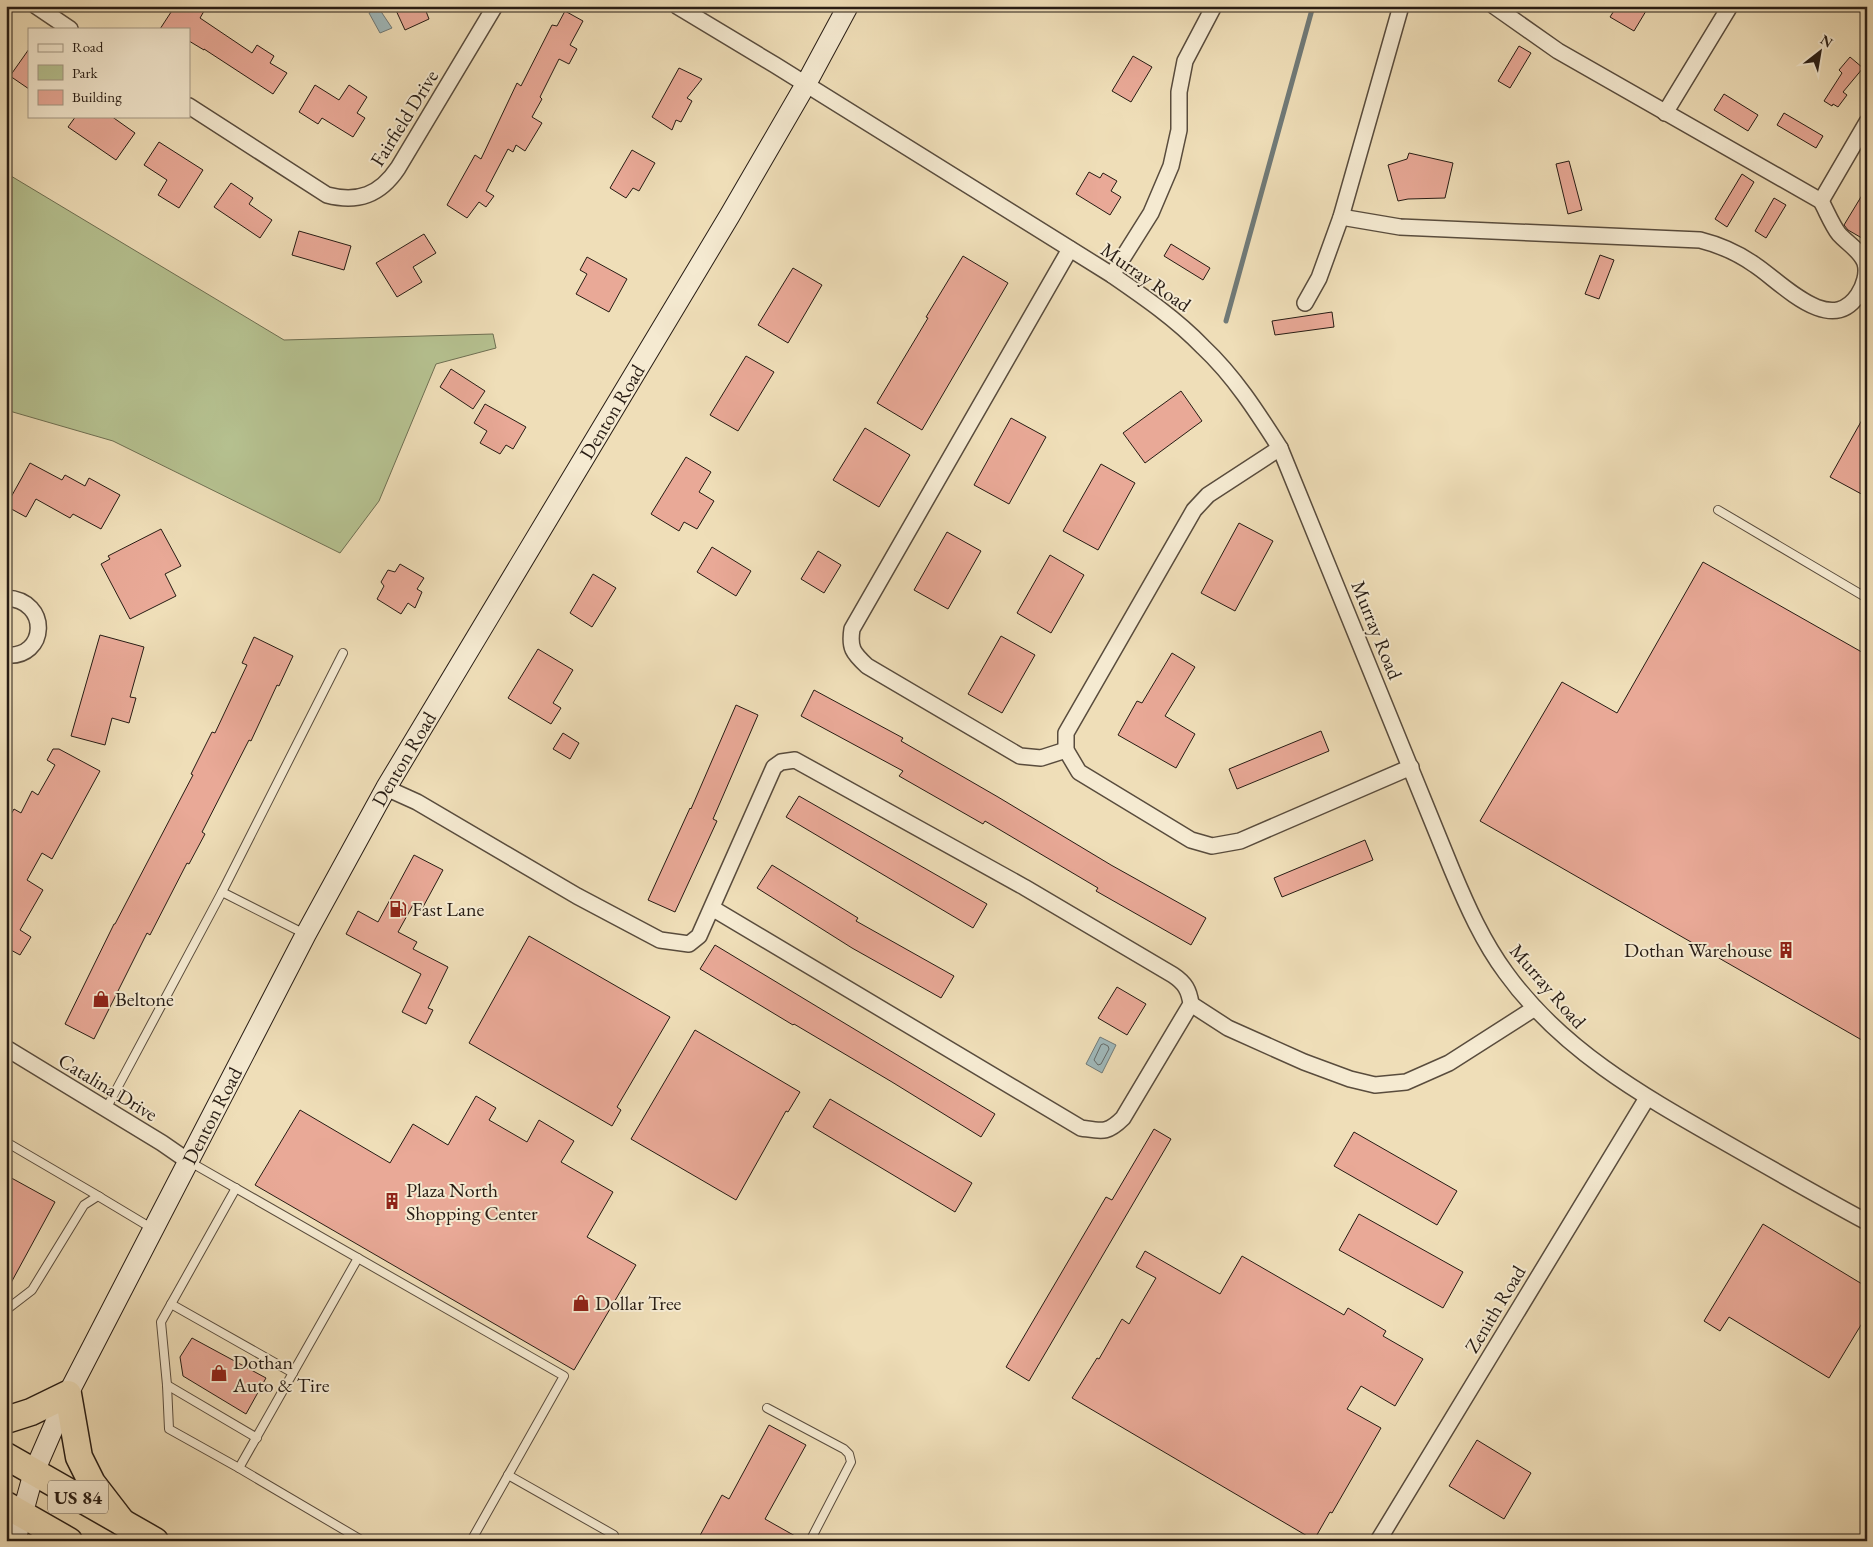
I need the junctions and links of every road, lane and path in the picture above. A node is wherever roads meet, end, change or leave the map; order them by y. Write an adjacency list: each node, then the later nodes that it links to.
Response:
1 (36, 6): 9 (street)
2 (496, 6): 11 (street, Fairfield Drive)
3 (677, 6): 10 (street, Murray Road)
4 (848, 6): 10 (street, Denton Road)
5 (1214, 6): 17 (street)
6 (1401, 6): 15 (street)
7 (1730, 6): 12 (street)
8 (1496, 7): 12 (street)
9 (69, 28)
10 (806, 84): 16 (street, Murray Road); 27 (street, Denton Road)
11 (190, 107)
12 (1665, 113): 14 (street)
13 (1867, 122): 14 (street)
14 (1821, 201): 15 (street)
15 (1341, 218): 18 (street)
16 (1070, 249): 17 (street, Murray Road); 25 (street)
17 (1112, 275): 19 (street, Murray Road)
18 (1305, 303)
19 (1280, 448): 25 (street); 26 (street, Murray Road)
20 (1718, 510): 22 (lane)
21 (6, 598): 24 (street)
22 (1867, 598)
23 (343, 653): 28 (lane)
24 (6, 655)
25 (1066, 750): 26 (street)
26 (1411, 767): 32 (street, Murray Road)
27 (386, 788): 29 (street); 30 (street, Denton Road)
28 (222, 892): 30 (lane); 35 (lane)
29 (712, 908): 31 (street); 31 (street)
30 (306, 934): 37 (street, Denton Road)
31 (1191, 1004): 32 (street)
32 (1535, 1008): 34 (street, Murray Road)
33 (6, 1048): 35 (street, Catalina Drive)
34 (1647, 1098): 40 (street, Murray Road); 64 (street, Zenith Road)
35 (106, 1109): 37 (street, Catalina Drive)
36 (6, 1142): 39 (lane)
37 (188, 1161): 38 (lane); 41 (street, Denton Road)
38 (236, 1188): 42 (lane); 43 (lane)
39 (100, 1197): 41 (lane); 44 (lane)
40 (1867, 1222)
41 (153, 1229): 47 (street, Denton Road)
42 (358, 1258): 45 (lane); 54 (lane)
43 (171, 1304): 45 (lane); 46 (lane)
44 (6, 1310)
45 (293, 1373): 50 (lane)
46 (167, 1385): 50 (lane); 52 (lane)
47 (68, 1394): 49 (highway); 53 (street, Denton Road); 56 (highway)
48 (767, 1408): 63 (lane)
49 (6, 1420)
50 (257, 1438): 52 (lane)
51 (6, 1456): 53 (highway, US 84)
52 (239, 1468): 60 (lane)
53 (34, 1472): 55 (street, Denton Road); 56 (highway, US 84)
54 (508, 1475): 61 (lane); 62 (lane)
55 (14, 1509): 57 (street, Denton Road); 58 (highway, US 84)
56 (122, 1522): 59 (highway, US 84)
57 (15, 1541)
58 (69, 1541)
59 (155, 1541)
60 (363, 1541)
61 (470, 1541)
62 (615, 1541)
63 (810, 1541)
64 (1378, 1541)

